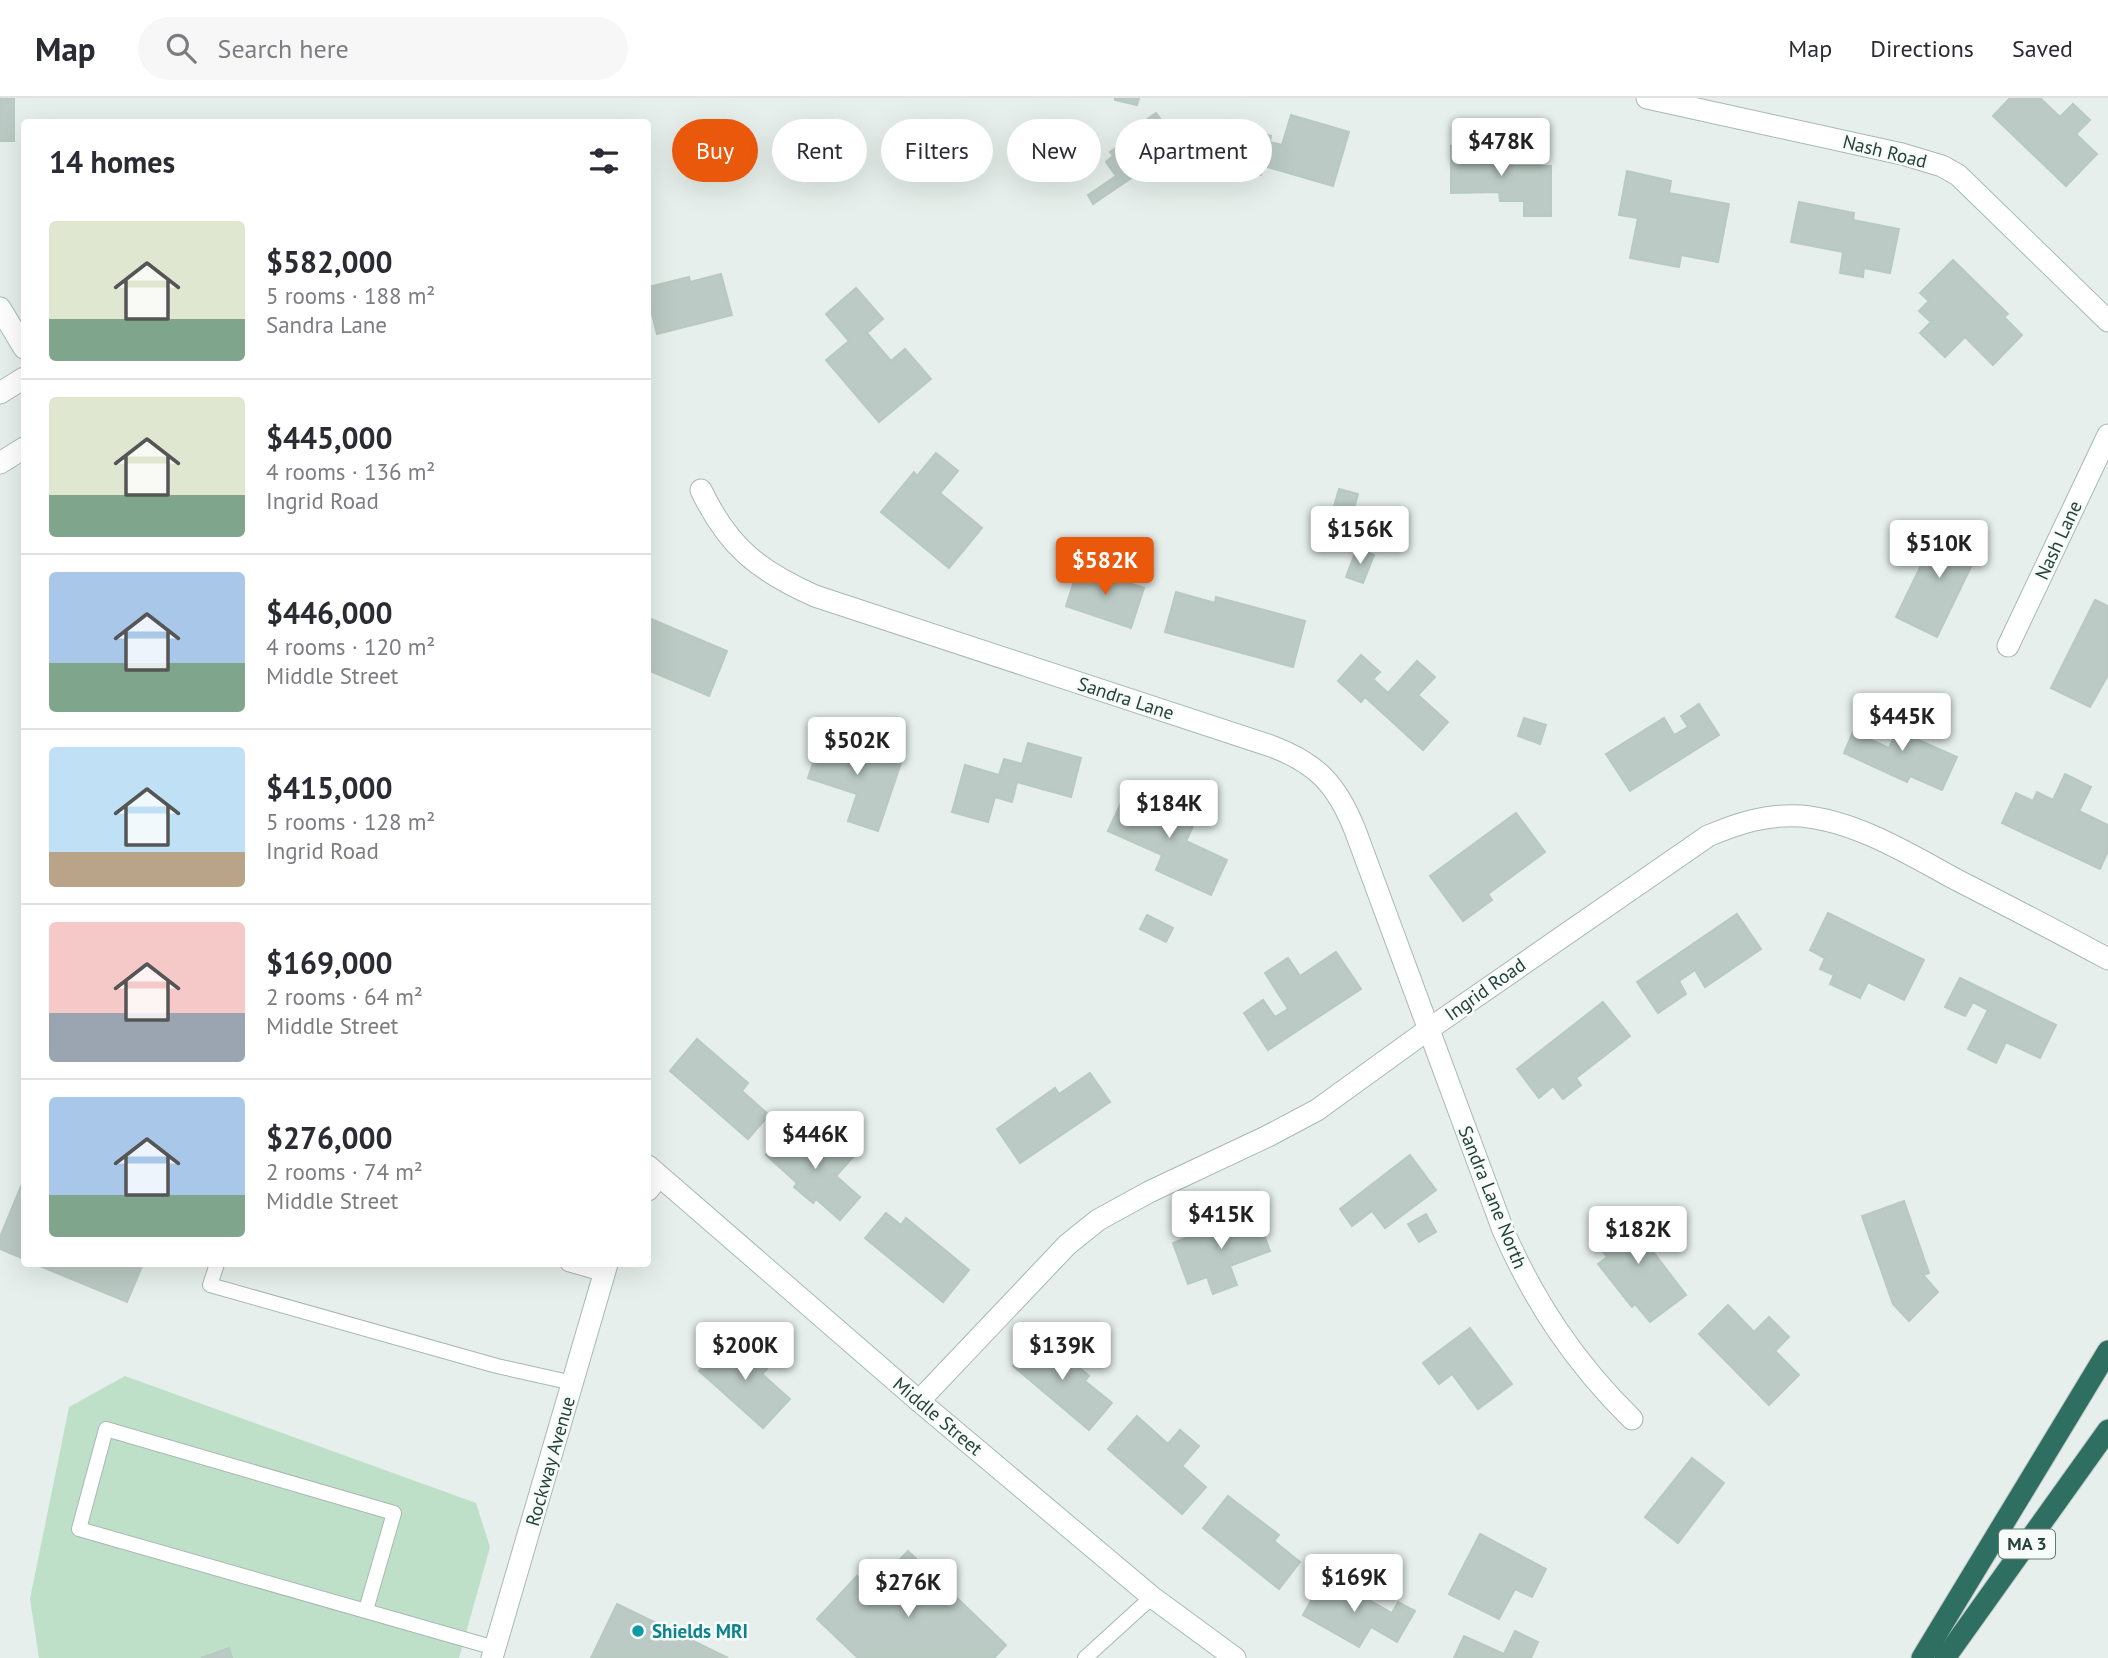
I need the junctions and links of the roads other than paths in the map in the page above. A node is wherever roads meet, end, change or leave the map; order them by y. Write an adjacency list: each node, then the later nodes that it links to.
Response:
1 (1647, 98): 3 (street, Nash Road)
2 (0, 308): 4 (street)
3 (2108, 321)
4 (21, 343)
5 (21, 380): 6 (street)
6 (0, 393)
7 (2108, 435): 11 (street, Nash Lane)
8 (21, 450): 9 (street)
9 (0, 463)
10 (701, 490): 13 (street, Sandra Lane)
11 (2008, 646)
12 (2108, 959): 13 (street, Ingrid Road)
13 (1429, 1029): 19 (street, Ingrid Road); 20 (street, Sandra Lane North)
14 (651, 1177): 19 (street, Middle Street)
15 (216, 1267): 18 (lane)
16 (605, 1269): 18 (street, Rockway Avenue)
17 (2108, 1351): 27 (highway)
18 (573, 1383): 24 (street, Rockway Avenue)
19 (919, 1401): 22 (street, Middle Street)
20 (1632, 1419)
21 (2108, 1430): 28 (highway, MA 3)
22 (1152, 1597): 25 (street, Middle Street); 26 (lane)
23 (366, 1610): 23 (lane); 24 (lane)
24 (494, 1653)
25 (1224, 1655)
26 (1085, 1658)
27 (1922, 1658)
28 (1945, 1658)

